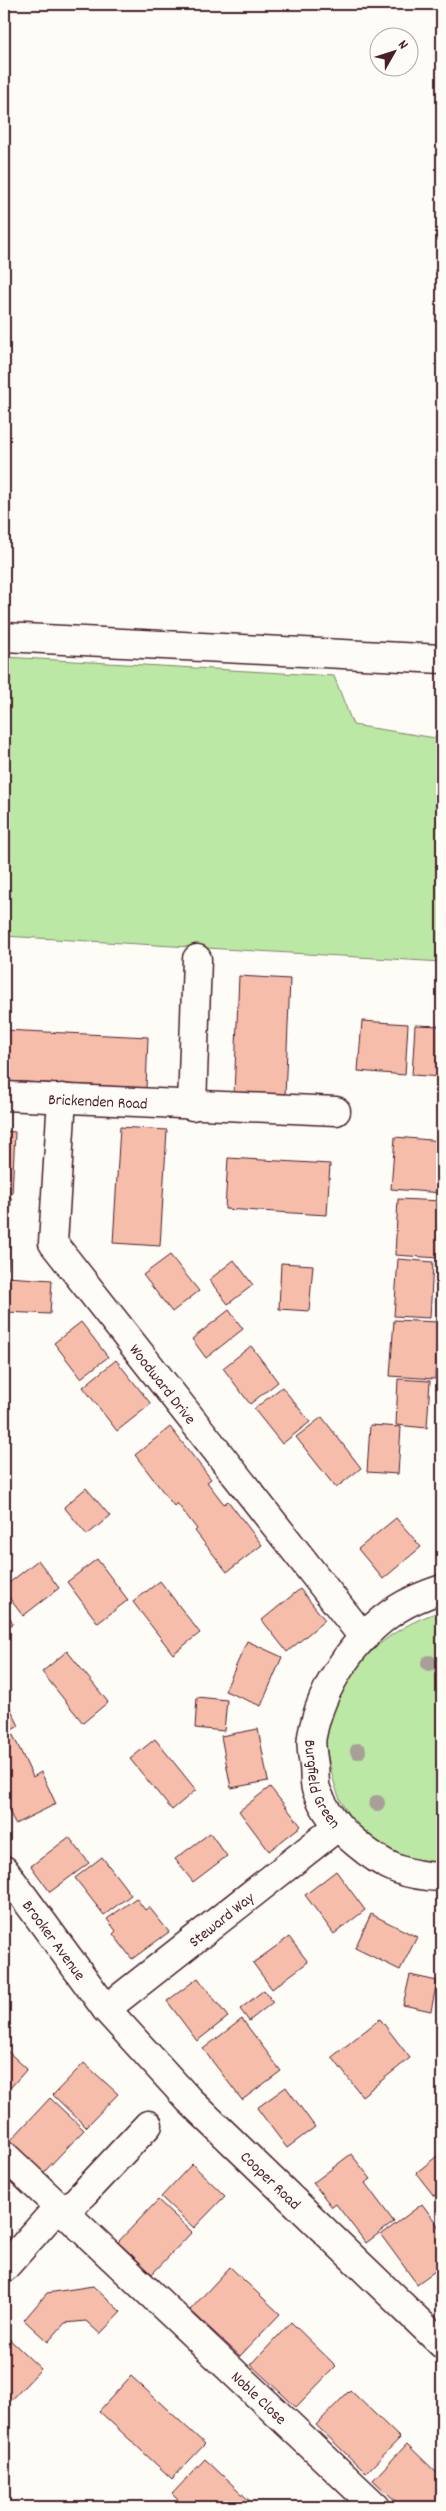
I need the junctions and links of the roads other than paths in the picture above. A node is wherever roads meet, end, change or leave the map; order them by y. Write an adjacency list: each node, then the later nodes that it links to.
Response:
1 (4, 637): 2 (street)
2 (442, 659)
3 (197, 959): 6 (street)
4 (4, 1096): 5 (street, Brickenden Road)
5 (62, 1098): 6 (street, Brickenden Road); 9 (street, Woodward Drive)
6 (192, 1106): 7 (street, Brickenden Road)
7 (336, 1111)
8 (442, 1589): 9 (street, Burgfield Green)
9 (364, 1638): 10 (street, Burgfield Green)
10 (337, 1827): 12 (street, Burgfield Green); 13 (street, Steward Way)
11 (4, 1870): 13 (street, Brooker Avenue)
12 (442, 1877)
13 (106, 2010): 18 (street, Cooper Road)
14 (148, 2125): 16 (street)
15 (4, 2155): 16 (street, Noble Close)
16 (62, 2209): 17 (street); 19 (street, Noble Close)
17 (4, 2268)
18 (442, 2344)
19 (376, 2507)

